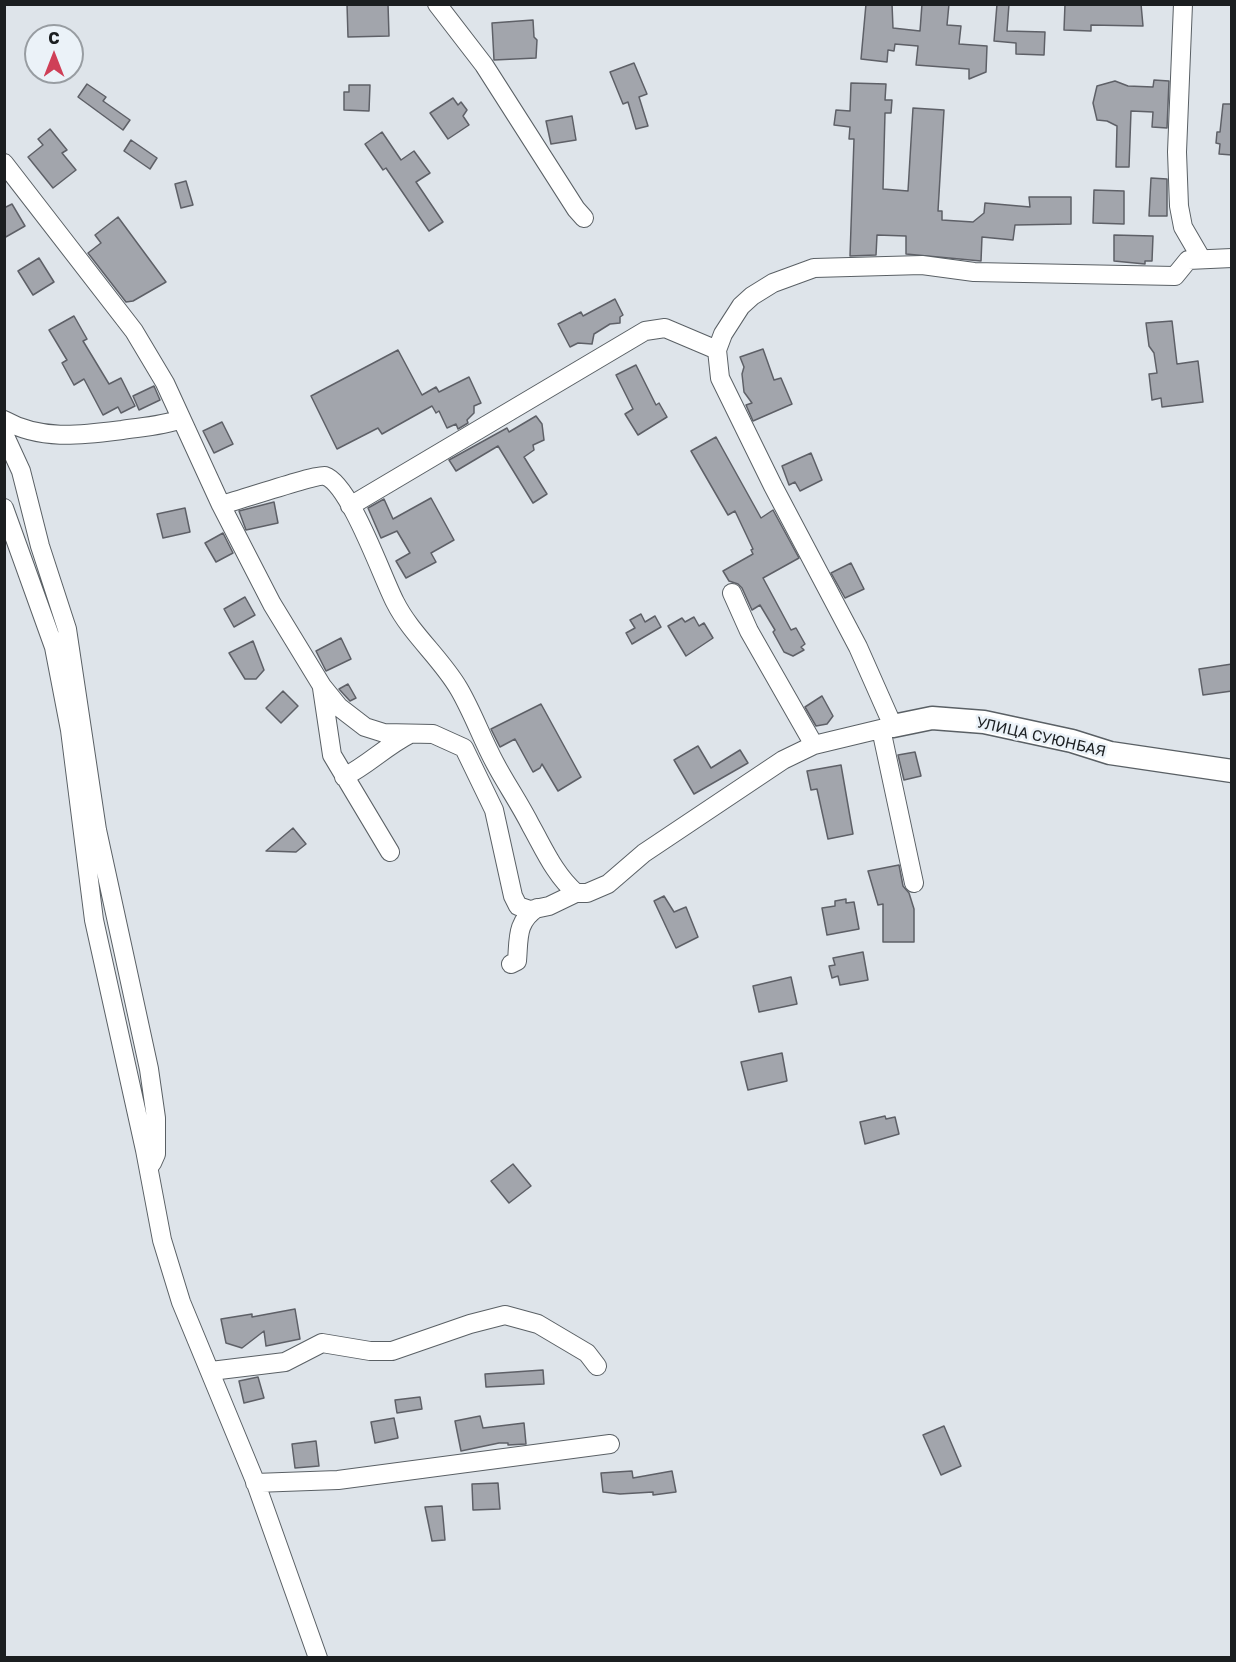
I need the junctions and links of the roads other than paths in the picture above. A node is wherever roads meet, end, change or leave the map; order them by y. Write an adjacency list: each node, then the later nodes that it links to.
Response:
1 (436, 4): 4 (street)
2 (1183, 4): 5 (street)
3 (4, 163): 8 (street)
4 (584, 218)
5 (1201, 258): 6 (street); 7 (street)
6 (1232, 258)
7 (717, 350): 12 (street); 16 (street)
8 (181, 419): 9 (street); 11 (street)
9 (4, 420)
10 (4, 434): 26 (street)
11 (221, 505): 12 (street); 15 (street)
12 (350, 506): 23 (street)
13 (4, 508): 26 (street)
14 (732, 593): 18 (street)
15 (322, 686): 17 (street); 20 (street)
16 (887, 727): 18 (street, УЛИЦА СУЮНБАЯ); 19 (street, УЛИЦА СУЮНБАЯ); 22 (street)
17 (411, 734): 20 (street); 24 (street)
18 (814, 745): 23 (street, УЛИЦА СУЮНБАЯ)
19 (1232, 771)
20 (345, 777): 21 (street)
21 (390, 852)
22 (914, 883)
23 (576, 893): 24 (street)
24 (537, 908): 25 (street)
25 (511, 964)
26 (149, 1170): 28 (street)
27 (597, 1366): 28 (street)
28 (211, 1371): 30 (street)
29 (610, 1444): 30 (street)
30 (255, 1483): 31 (street)
31 (318, 1658)

